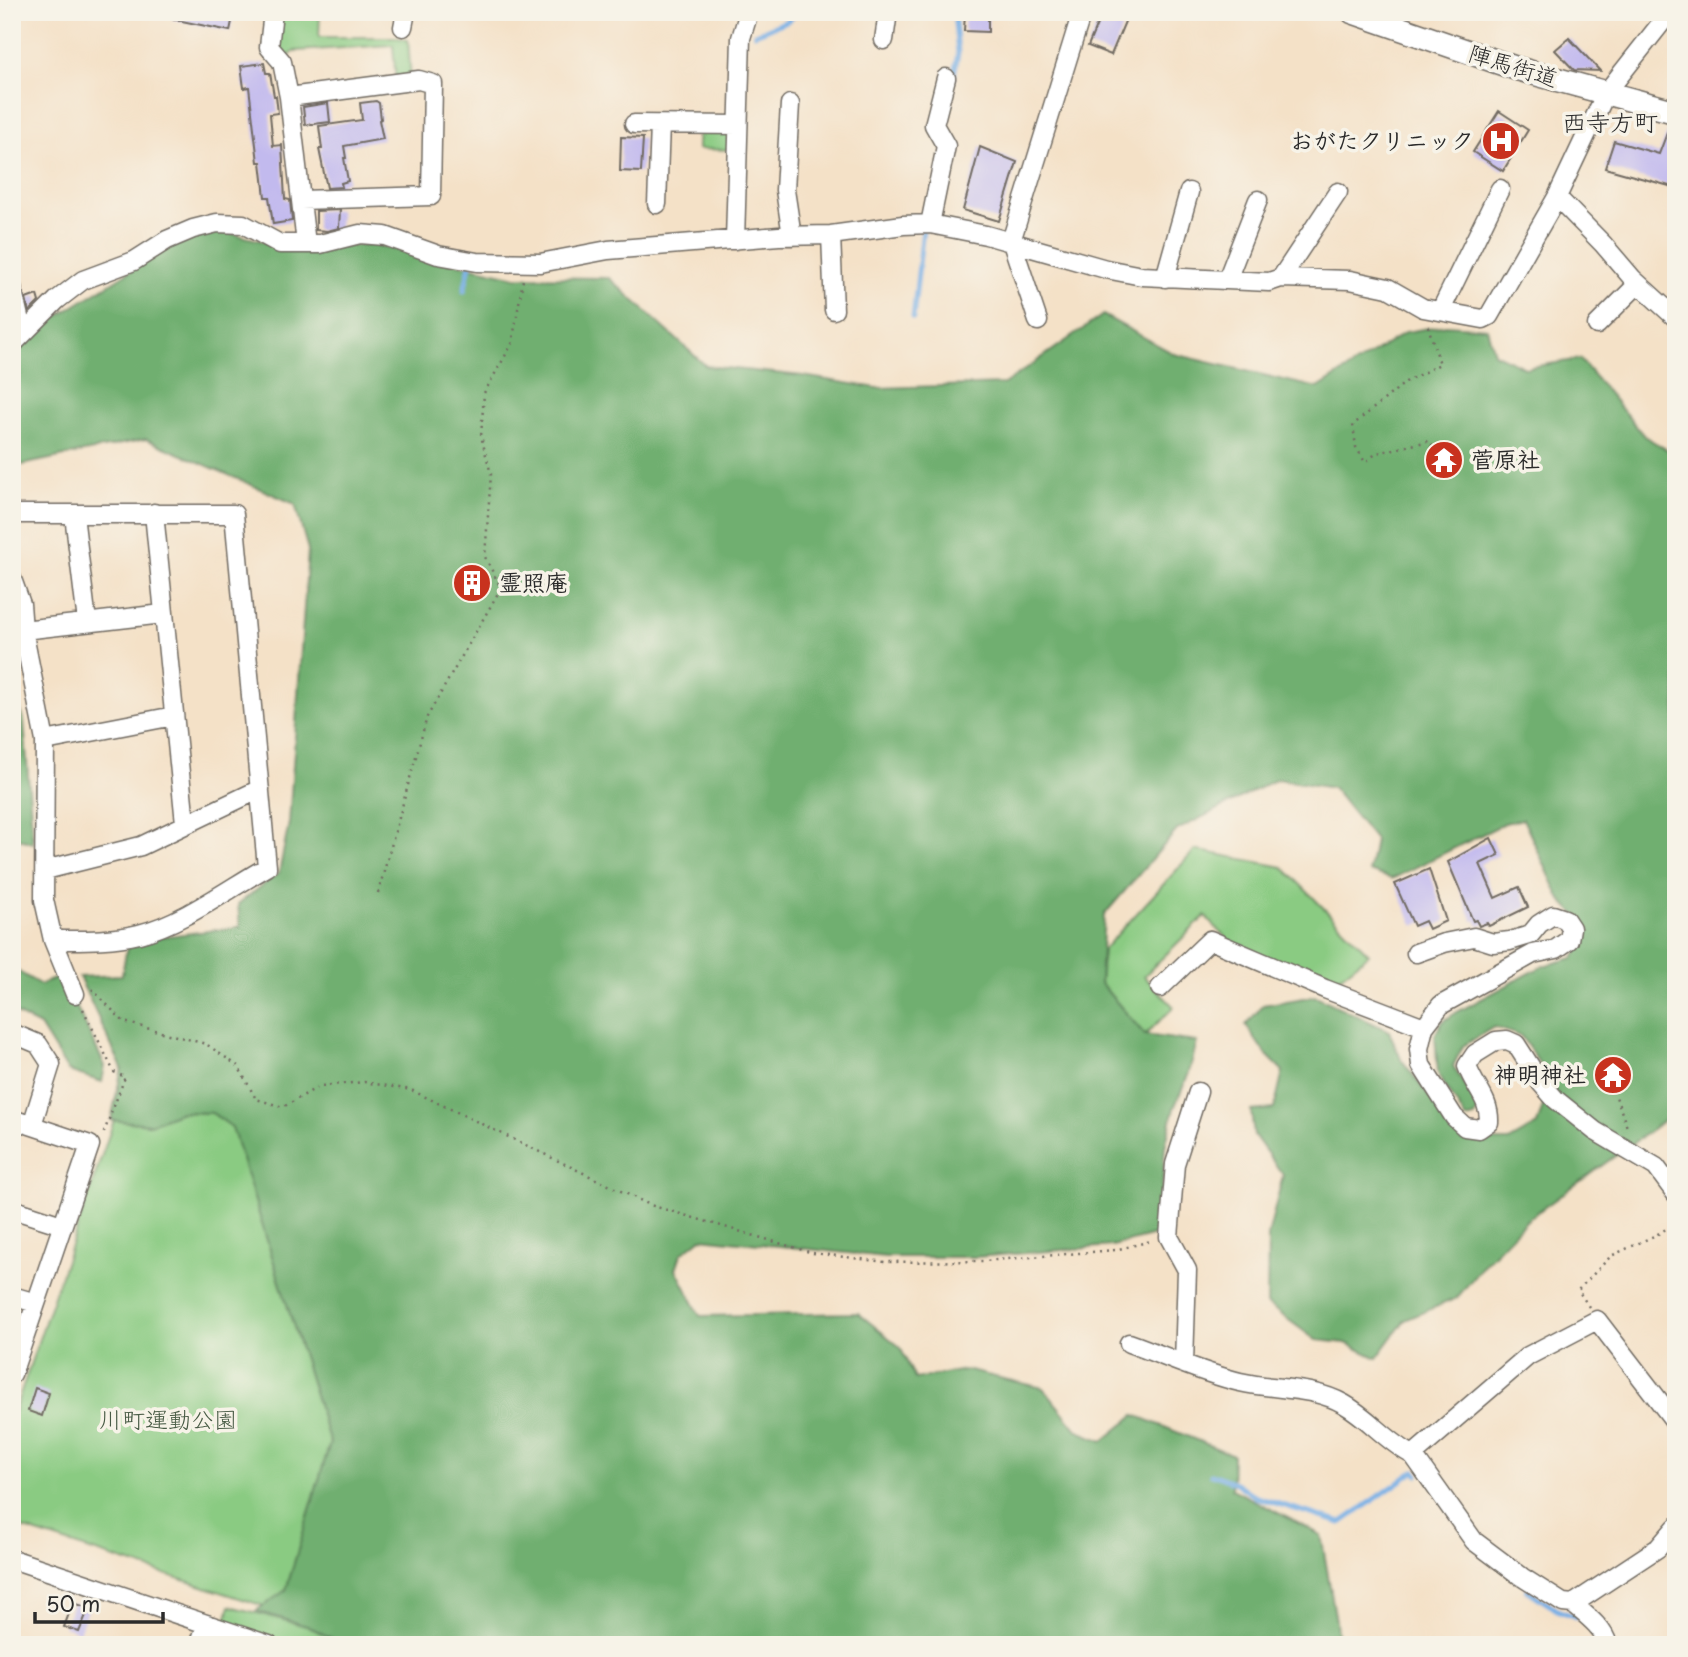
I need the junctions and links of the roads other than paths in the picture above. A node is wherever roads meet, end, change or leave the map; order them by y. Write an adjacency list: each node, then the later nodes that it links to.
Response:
1 (273, 12): 10 (street)
2 (749, 12): 16 (street)
3 (888, 12): 7 (street)
4 (1082, 12): 29 (street)
5 (1353, 12): 9 (main road, 陣馬街道)
6 (1670, 12): 9 (street)
7 (884, 40)
8 (946, 78): 25 (street)
9 (1606, 93): 12 (main road, 陣馬街道); 21 (street)
10 (289, 97): 22 (street); 22 (street)
11 (790, 104): 14 (street)
12 (1676, 112)
13 (634, 124): 15 (street)
14 (789, 124): 17 (street); 27 (street)
15 (660, 125): 16 (street); 24 (street)
16 (738, 125): 28 (street)
17 (808, 125)
18 (1500, 189): 38 (street)
19 (1189, 192): 31 (street)
20 (1338, 192): 32 (street)
21 (1557, 197): 34 (street); 38 (street)
22 (301, 200): 30 (street)
23 (1258, 200): 33 (street)
24 (657, 204)
25 (930, 224): 26 (street); 29 (street)
26 (831, 235): 27 (street); 37 (street)
27 (792, 236): 28 (street)
28 (734, 240): 30 (street)
29 (1012, 243): 31 (street); 40 (street)
30 (306, 244): 42 (street)
31 (1165, 278): 33 (street)
32 (1281, 278): 33 (street); 38 (street)
33 (1227, 280)
34 (1638, 284): 39 (street); 41 (street)
35 (12, 287): 36 (street)
36 (15, 309): 42 (street)
37 (834, 310)
38 (1441, 310)
39 (1676, 318)
40 (1038, 321)
41 (1597, 325)
42 (14, 343)
43 (154, 513): 45 (street); 47 (street); 52 (street)
44 (12, 514): 45 (street)
45 (74, 515): 48 (street)
46 (12, 579): 49 (street)
47 (163, 614): 48 (street); 50 (street)
48 (87, 622): 49 (street)
49 (23, 631): 51 (street)
50 (174, 716): 51 (street); 53 (street)
51 (46, 741): 54 (street)
52 (260, 789): 53 (street); 55 (street)
53 (185, 823): 54 (street)
54 (45, 870): 55 (street)
55 (53, 940): 57 (street)
56 (1416, 953): 59 (street)
57 (74, 989)
58 (1160, 989): 59 (street)
59 (1424, 1027): 64 (street)
60 (12, 1032): 63 (street)
61 (1198, 1091): 70 (street)
62 (12, 1119): 63 (street)
63 (32, 1125): 66 (street)
64 (1676, 1194)
65 (12, 1209): 66 (street)
66 (62, 1225): 68 (street)
67 (12, 1296): 68 (street)
68 (36, 1303): 71 (street)
69 (1129, 1343): 70 (street)
70 (1184, 1363): 73 (street)
71 (12, 1374)
72 (1676, 1423): 73 (street)
73 (1413, 1455): 76 (street)
74 (1676, 1527): 76 (street)
75 (12, 1559): 77 (street)
76 (1573, 1604): 80 (street)
77 (207, 1624): 78 (street); 79 (street)
78 (199, 1645)
79 (269, 1645)
80 (1608, 1645)

